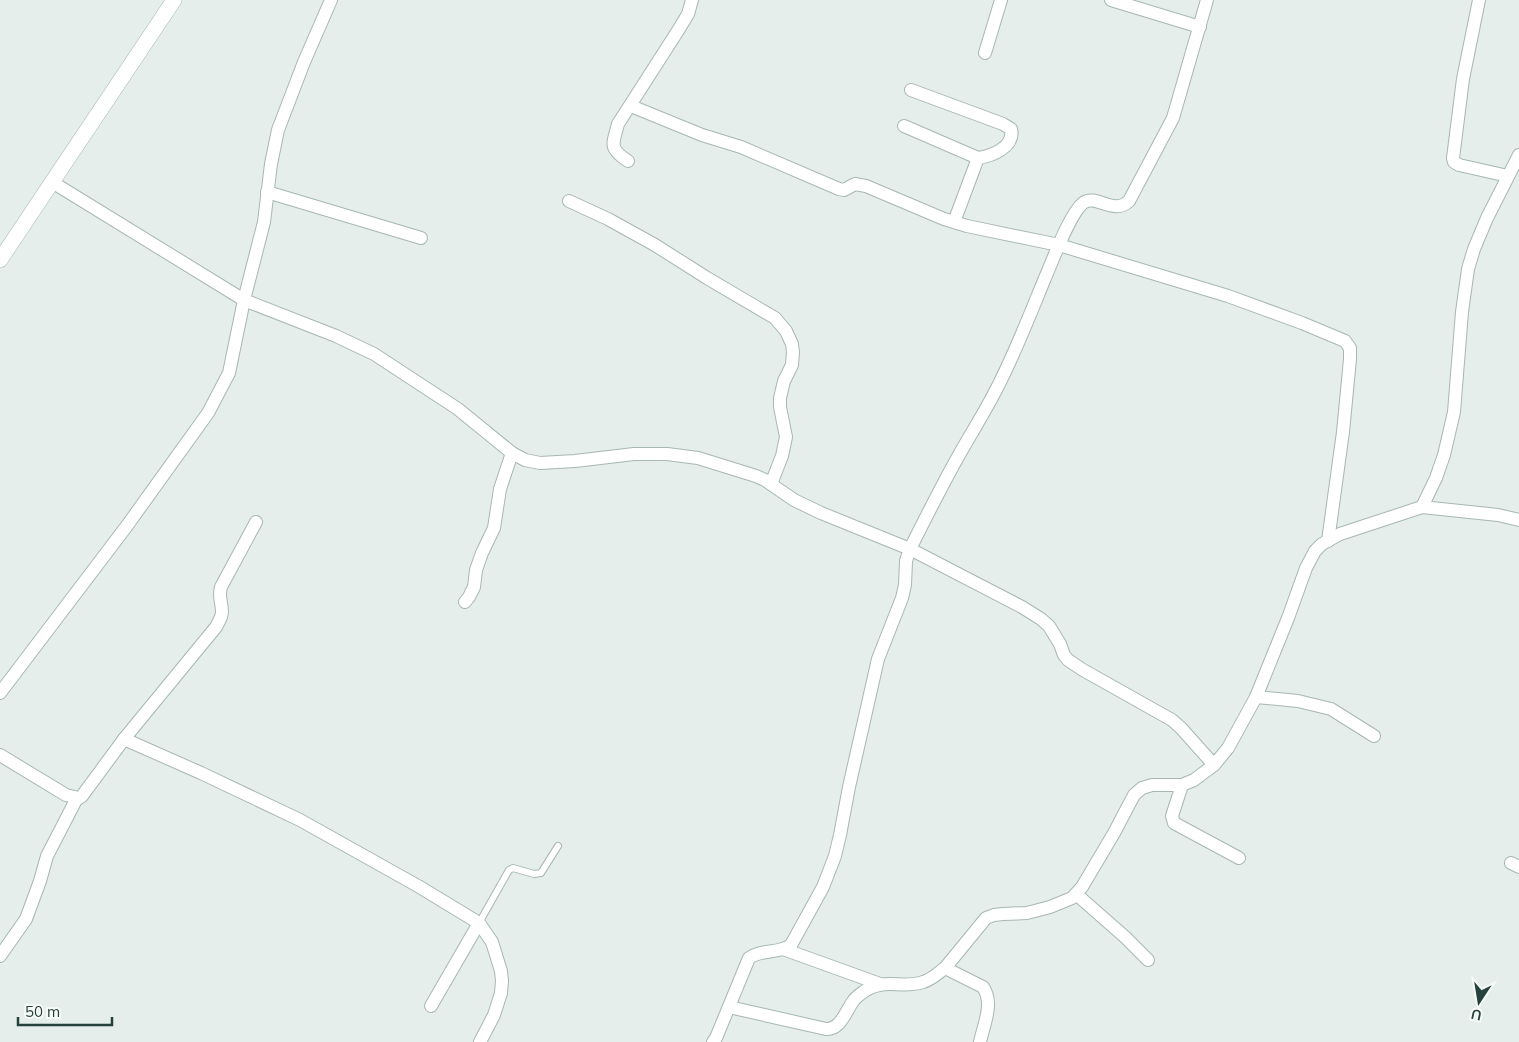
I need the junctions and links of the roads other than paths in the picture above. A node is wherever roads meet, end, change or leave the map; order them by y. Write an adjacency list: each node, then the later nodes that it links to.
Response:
1 (174, 0): 17 (main road)
2 (331, 0): 18 (street)
3 (692, 0): 11 (street)
4 (1001, 0): 9 (street)
5 (1111, 0): 8 (street)
6 (1207, 0): 8 (street)
7 (1479, 0): 16 (street)
8 (1200, 27): 22 (street)
9 (985, 53)
10 (910, 90): 14 (street)
11 (631, 106): 15 (street); 20 (street)
12 (904, 126): 14 (street)
13 (1519, 155): 16 (street)
14 (978, 158): 20 (street)
15 (628, 161)
16 (1508, 176): 27 (street)
17 (52, 182): 23 (main road); 24 (street)
18 (268, 192): 21 (street); 24 (street)
19 (569, 200): 26 (street)
20 (954, 222): 22 (street)
21 (422, 238)
22 (1059, 245): 30 (street); 31 (street)
23 (0, 260)
24 (244, 300): 25 (street); 33 (street)
25 (512, 453): 26 (street); 32 (street)
26 (771, 484): 31 (street)
27 (1422, 507): 28 (street); 30 (street)
28 (1519, 520)
29 (256, 522): 36 (street)
30 (1328, 541): 34 (street)
31 (910, 548): 38 (street); 45 (street)
32 (465, 602)
33 (0, 693)
34 (1256, 697): 35 (street); 38 (street)
35 (1374, 736)
36 (124, 739): 40 (street); 44 (street)
37 (0, 755): 40 (street)
38 (1214, 765): 39 (street)
39 (1182, 785): 42 (street); 43 (street)
40 (77, 798): 46 (street)
41 (558, 846): 44 (lane)
42 (1239, 858)
43 (1076, 894): 47 (street); 48 (street)
44 (479, 923): 50 (street); 52 (street)
45 (783, 949): 49 (street); 51 (street)
46 (0, 956)
47 (1148, 960)
48 (945, 968): 49 (street); 54 (street)
49 (880, 984): 51 (street)
50 (431, 1006)
51 (729, 1007): 53 (street)
52 (480, 1042)
53 (713, 1042)
54 (980, 1042)

